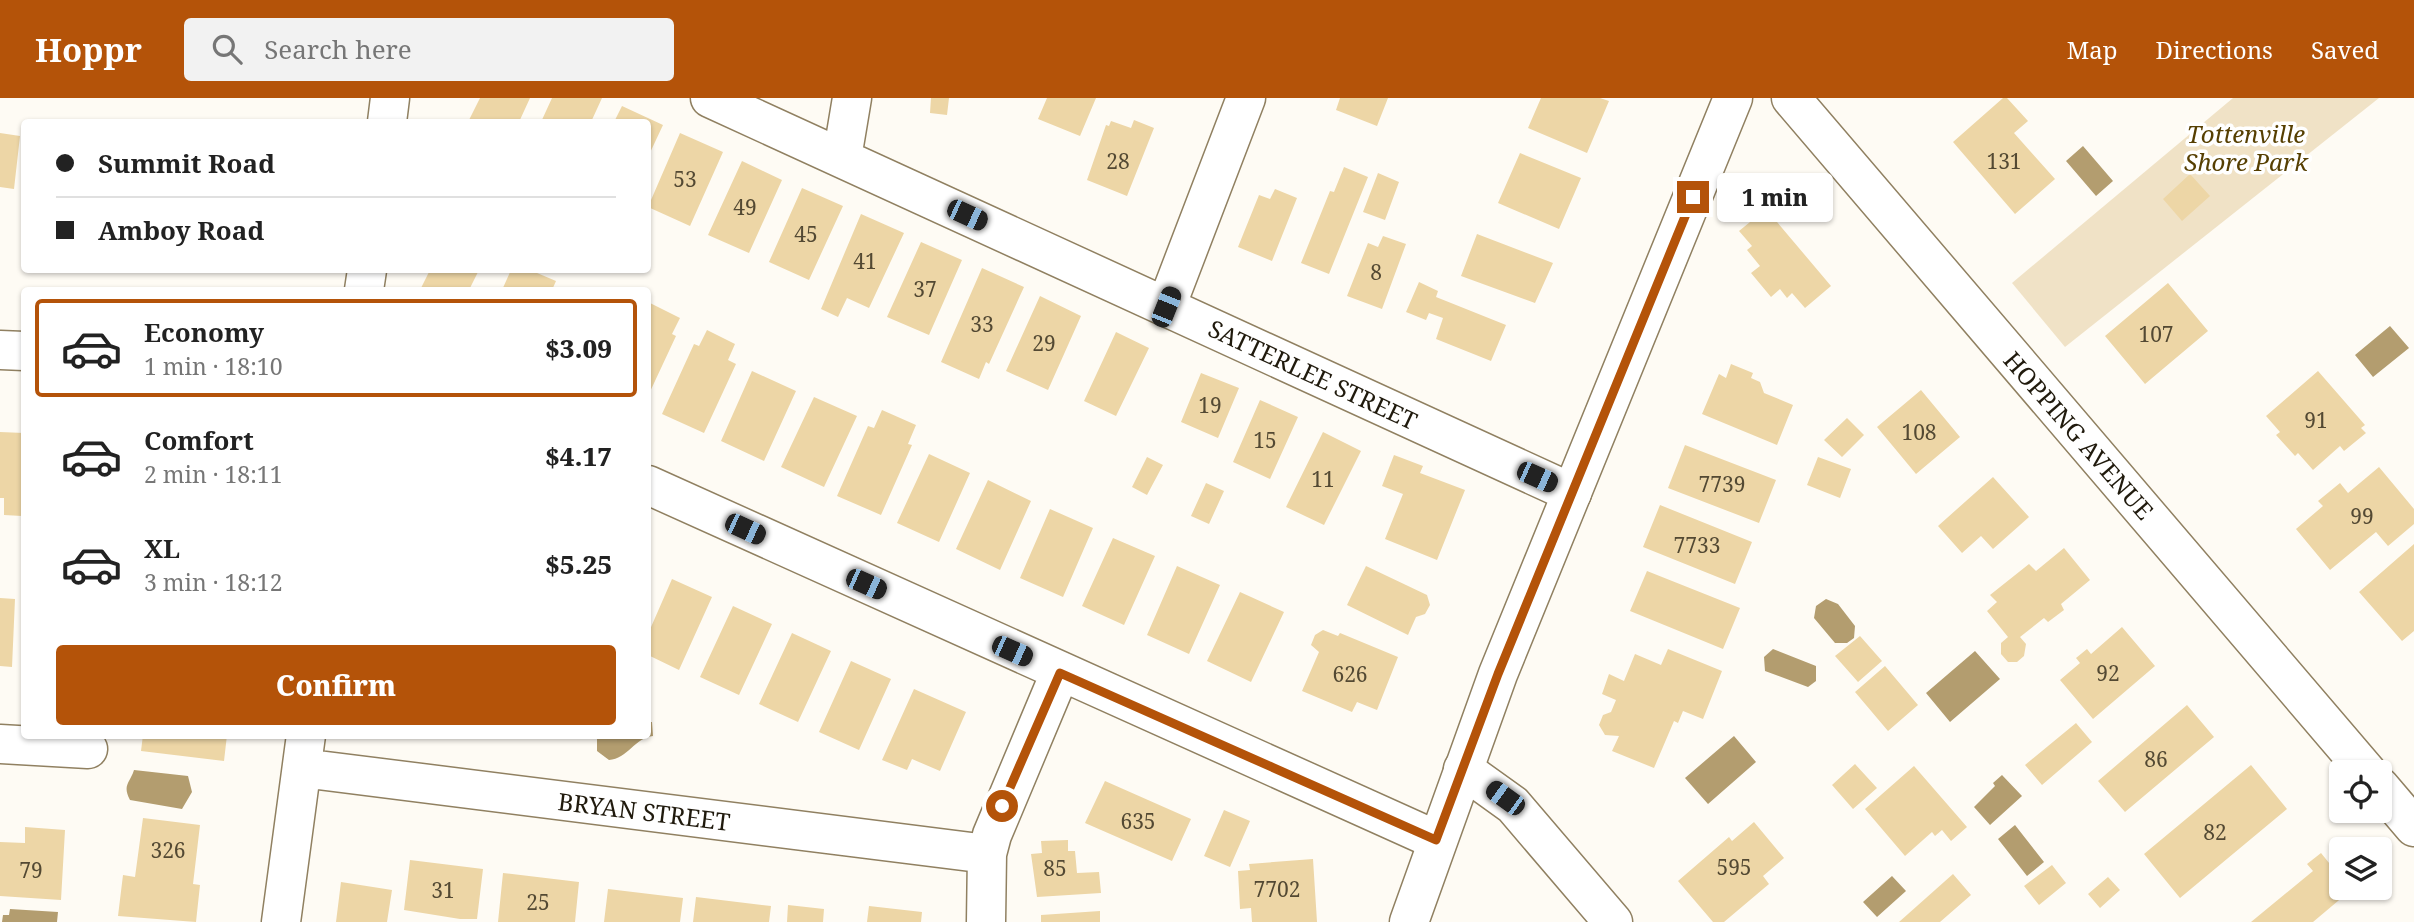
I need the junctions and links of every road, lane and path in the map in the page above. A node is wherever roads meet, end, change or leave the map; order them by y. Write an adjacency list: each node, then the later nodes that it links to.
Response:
1 (390, 98): 7 (street)
2 (709, 98): 8 (street, SATTERLEE STREET)
3 (852, 98): 8 (street)
4 (1246, 98): 9 (street)
5 (1733, 98): 13 (street)
6 (1791, 98): 18 (street, HOPPING AVENUE)
7 (387, 119)
8 (842, 158): 9 (street, SATTERLEE STREET)
9 (1166, 307): 13 (street, SATTERLEE STREET)
10 (0, 349): 11 (street)
11 (21, 351)
12 (651, 486): 14 (street)
13 (1572, 493): 19 (street)
14 (1060, 673): 22 (street); 23 (street)
15 (0, 744): 16 (street)
16 (88, 749)
17 (304, 751): 23 (street, BRYAN STREET); 24 (street)
18 (2357, 760)
19 (1463, 769): 22 (street); 27 (street)
20 (2392, 802): 21 (street)
21 (2414, 827)
22 (1436, 840): 26 (street)
23 (987, 854): 25 (street)
24 (281, 922)
25 (986, 922)
26 (1409, 922)
27 (1613, 922)

